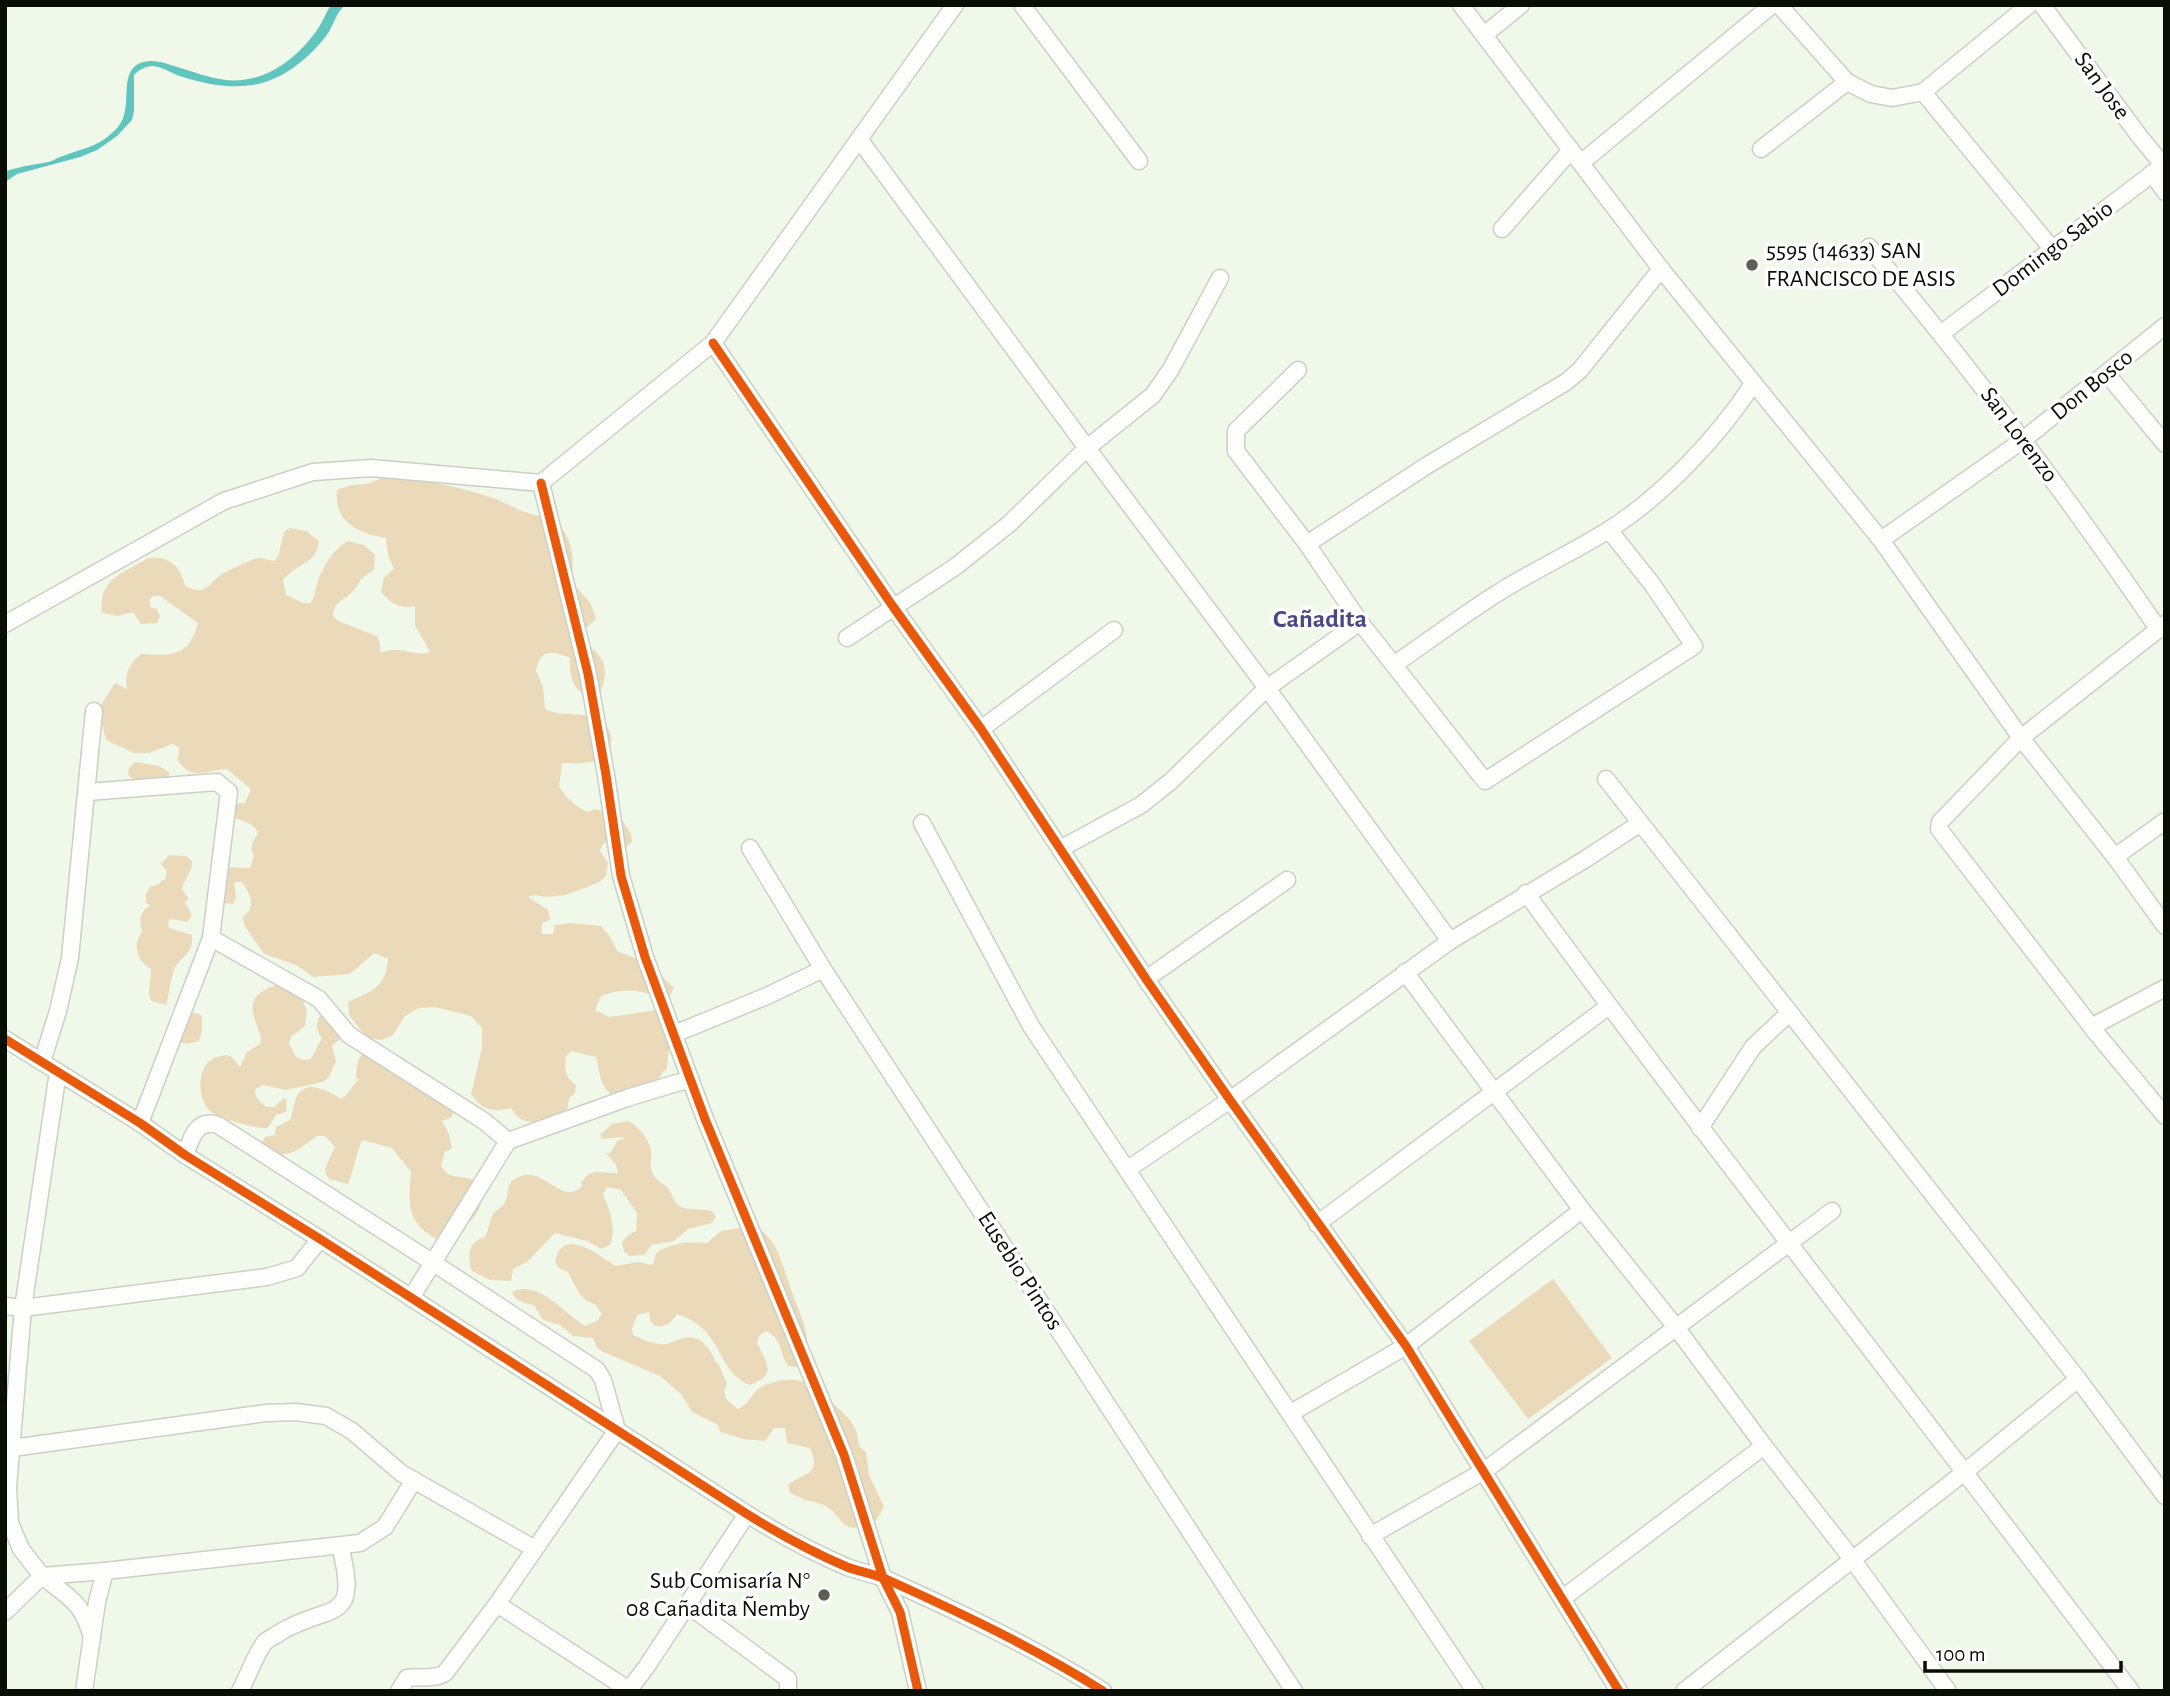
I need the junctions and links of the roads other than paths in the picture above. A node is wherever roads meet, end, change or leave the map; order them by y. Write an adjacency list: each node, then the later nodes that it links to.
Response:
1 (955, 5): 12 (street)
2 (1022, 5): 15 (street)
3 (1461, 5): 9 (street)
4 (1521, 5): 9 (street)
5 (1772, 5): 14 (street)
6 (1779, 5): 10 (street)
7 (2029, 5): 11 (street)
8 (2042, 5): 16 (street, San Jose)
9 (1485, 35): 14 (street)
10 (1847, 82): 11 (street); 13 (street)
11 (1923, 92): 20 (street)
12 (859, 139): 25 (street); 31 (street)
13 (1761, 149)
14 (1576, 156): 18 (street); 21 (street)
15 (1139, 161)
16 (2160, 167): 17 (street, San Jose); 20 (street, Domingo Sabio)
17 (2165, 192)
18 (1502, 229)
19 (1869, 247): 24 (street, San Lorenzo)
20 (2053, 250): 24 (street, Domingo Sabio)
21 (1661, 269): 28 (street); 35 (street)
22 (1220, 278): 31 (street)
23 (2165, 326): 27 (street, Don Bosco)
24 (1942, 333): 29 (street, San Lorenzo)
25 (713, 343): 32 (street); 36 (street)
26 (1298, 370): 35 (street)
27 (2107, 374): 29 (street, Don Bosco); 30 (street)
28 (1753, 384): 33 (street); 34 (street)
29 (2023, 440): 34 (street, Don Bosco); 39 (street, San Lorenzo)
30 (2165, 444)
31 (1087, 448): 36 (street); 43 (street)
32 (541, 483): 38 (street); 67 (street)
33 (1609, 530): 42 (street); 42 (street)
34 (1881, 540): 46 (street)
35 (1307, 544): 37 (street)
36 (894, 608): 41 (street); 45 (street)
37 (1360, 622): 42 (street); 43 (street)
38 (5, 624)
39 (2162, 627): 46 (street)
40 (1114, 630): 45 (street)
41 (847, 638)
42 (1395, 664)
43 (1267, 688): 53 (street); 59 (street)
44 (94, 711): 48 (street)
45 (981, 729): 53 (street)
46 (2021, 738): 54 (street); 66 (street)
47 (1606, 779): 51 (street)
48 (87, 792): 58 (street); 69 (street)
49 (2165, 821): 54 (street)
50 (922, 823): 79 (street)
51 (1639, 824): 56 (street); 65 (street)
52 (750, 848): 60 (street, Eusebio Pintos)
53 (1060, 849): 62 (street)
54 (2115, 857): 57 (street)
55 (1287, 880): 62 (street)
56 (1526, 893): 59 (street); 64 (street)
57 (2165, 926)
58 (211, 938): 75 (street); 77 (street)
59 (1450, 941): 61 (street)
60 (823, 969): 67 (street); 122 (street, Eusebio Pintos)
61 (1405, 972): 72 (street); 73 (street)
62 (1146, 979): 73 (street)
63 (2165, 988): 66 (street)
64 (1609, 1006): 72 (street); 76 (street)
65 (1789, 1013): 76 (street); 91 (street)
66 (2093, 1026): 74 (street)
67 (674, 1034): 71 (street)
68 (5, 1039): 69 (street)
69 (42, 1062): 70 (street)
70 (58, 1072): 75 (street); 88 (street)
71 (690, 1079): 77 (street); 108 (street)
72 (1494, 1091): 80 (street); 82 (street)
73 (1230, 1100): 79 (street); 82 (street)
74 (2165, 1115)
75 (140, 1123): 78 (street)
76 (1700, 1128): 84 (street)
77 (508, 1141): 85 (street)
78 (185, 1155): 83 (street); 85 (street)
79 (1128, 1169): 92 (street)
80 (1582, 1210): 89 (street); 90 (street)
81 (1832, 1211): 84 (street)
82 (1317, 1224): 90 (street)
83 (320, 1239): 86 (street); 88 (street)
84 (1789, 1242): 89 (street); 97 (street)
85 (432, 1262): 86 (street); 93 (street)
86 (411, 1297): 93 (street)
87 (5, 1306): 88 (street)
88 (23, 1307): 95 (street)
89 (1675, 1326): 94 (street); 96 (street)
90 (1406, 1346): 92 (street); 96 (street)
91 (2078, 1379): 97 (street); 99 (street)
92 (1291, 1413): 102 (street)
93 (617, 1430): 100 (street); 104 (street)
94 (1764, 1446): 105 (street); 109 (street)
95 (12, 1448): 98 (street); 101 (street)
96 (1484, 1471): 102 (street); 109 (street)
97 (1966, 1471): 105 (street); 126 (street)
98 (414, 1480): 103 (street); 104 (street)
99 (2165, 1496)
100 (747, 1514): 108 (street); 111 (street)
101 (8, 1523): 107 (street)
102 (1370, 1536): 123 (street)
103 (341, 1546): 106 (street); 117 (street)
104 (535, 1549): 110 (street)
105 (1852, 1559): 114 (street); 125 (street)
106 (104, 1571): 107 (street); 113 (street)
107 (42, 1576): 112 (street); 113 (street)
108 (883, 1578): 120 (street); 121 (street)
109 (1563, 1598): 124 (street)
110 (497, 1604): 115 (street); 118 (street)
111 (688, 1605): 115 (street); 119 (street)
112 (5, 1612)
113 (92, 1638): 116 (street)
114 (1941, 1689)
115 (628, 1690)
116 (84, 1691)
117 (240, 1691)
118 (399, 1691)
119 (788, 1691)
120 (918, 1691)
121 (1103, 1691)
122 (1294, 1691)
123 (1475, 1691)
124 (1619, 1691)
125 (1684, 1691)
126 (2131, 1691)

